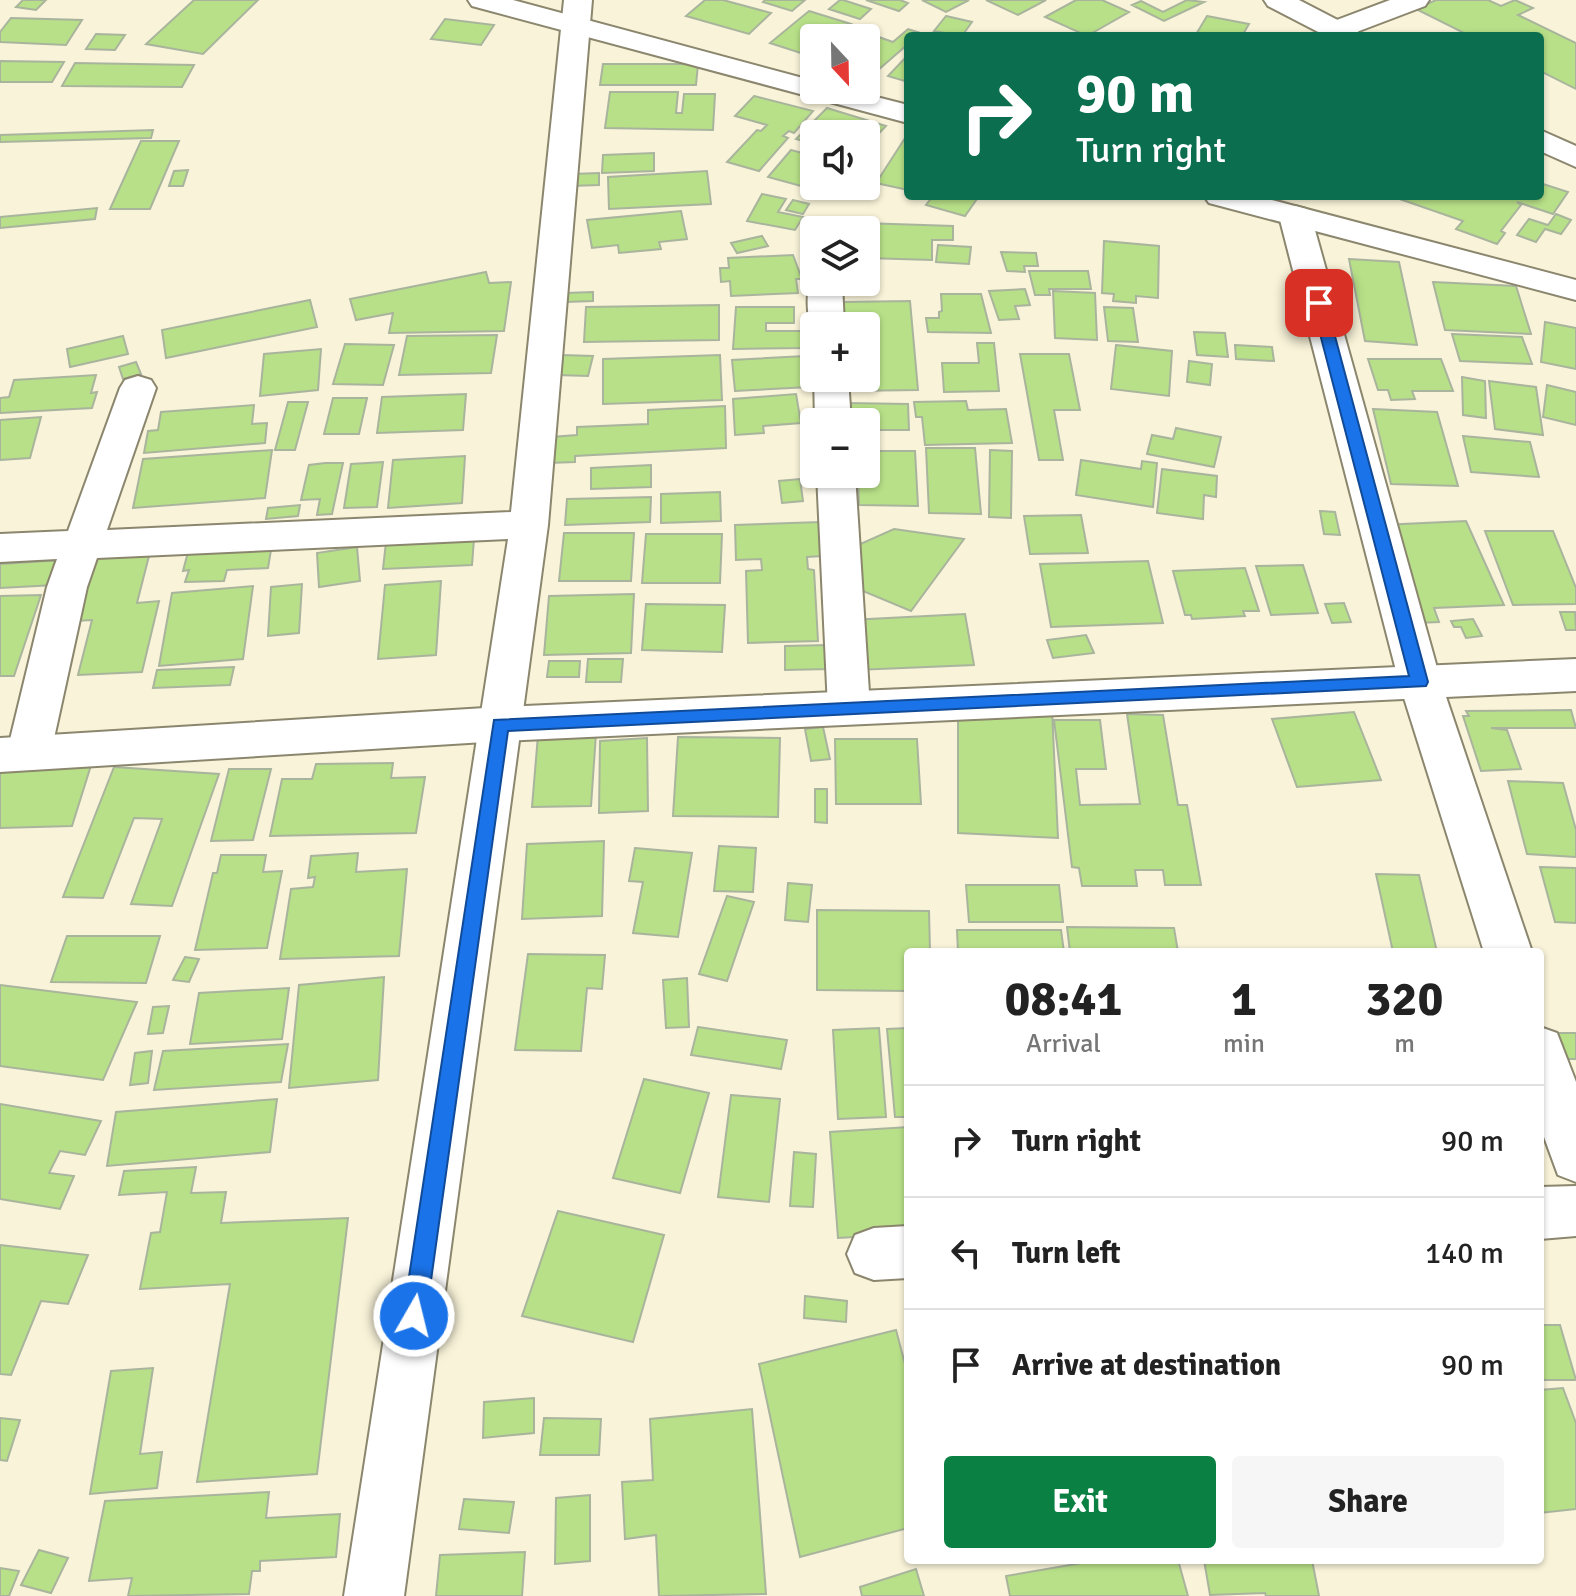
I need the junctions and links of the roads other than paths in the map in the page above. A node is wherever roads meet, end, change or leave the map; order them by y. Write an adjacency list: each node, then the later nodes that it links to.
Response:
1 (482, 0): 4 (street)
2 (1278, 0): 5 (street)
3 (1415, 0): 6 (street)
4 (576, 14): 7 (street); 17 (street)
5 (1340, 32)
6 (1344, 32)
7 (800, 86)
8 (869, 104): 9 (street)
9 (904, 113)
10 (1544, 141): 11 (street)
11 (1576, 158)
12 (1235, 200): 13 (street)
13 (1295, 216): 14 (street); 21 (street)
14 (1576, 290)
15 (138, 388): 18 (street)
16 (837, 488): 22 (street)
17 (529, 525): 18 (street); 23 (street)
18 (83, 543): 19 (street); 24 (street)
19 (0, 548)
20 (1576, 675): 21 (street)
21 (1420, 682): 22 (street); 25 (street)
22 (849, 708): 23 (street)
23 (501, 724): 24 (street); 30 (street)
24 (15, 753)
25 (1507, 948)
26 (1544, 1061): 27 (street)
27 (1576, 1158)
28 (1576, 1211): 29 (street)
29 (1544, 1213)
30 (374, 1596)

